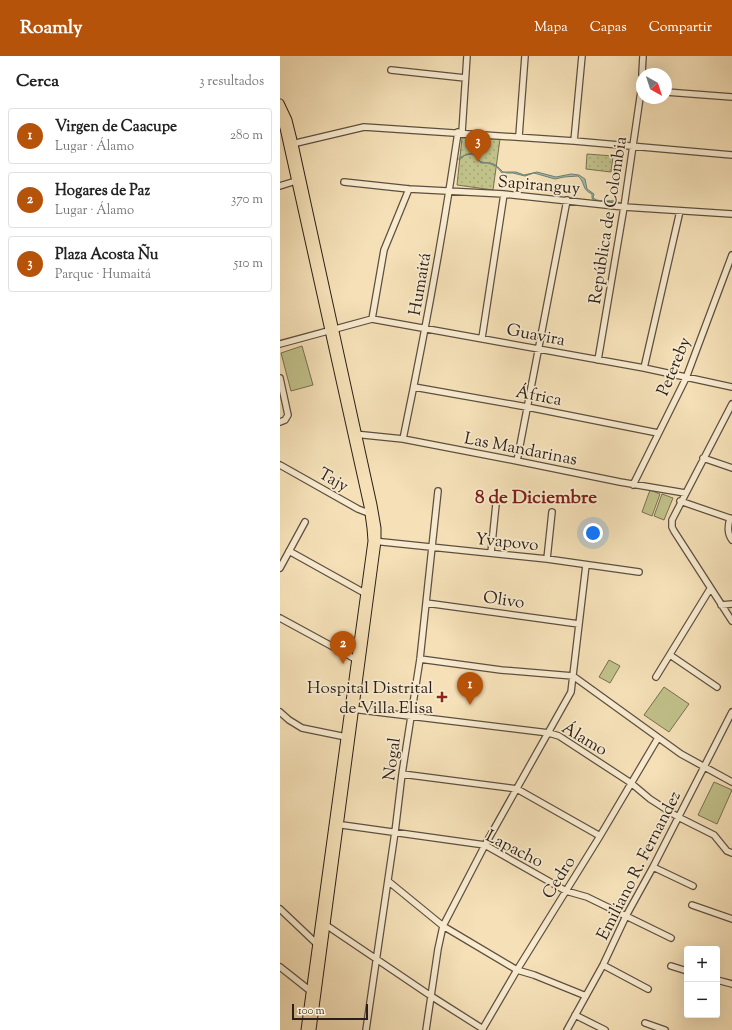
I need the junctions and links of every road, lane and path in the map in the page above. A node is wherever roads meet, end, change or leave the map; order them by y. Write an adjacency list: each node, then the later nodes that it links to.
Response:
1 (467, 56): 7 (street, Humaitá)
2 (525, 56): 14 (street)
3 (582, 56): 15 (street)
4 (643, 56): 5 (street)
5 (642, 68)
6 (391, 70): 7 (street)
7 (465, 78): 13 (street, Humaitá)
8 (672, 92): 9 (street)
9 (732, 97)
10 (280, 103): 16 (main road)
11 (640, 104): 17 (street, República de Colombia)
12 (280, 115): 16 (main road)
13 (460, 132): 14 (street); 16 (street); 23 (street, Humaitá)
14 (519, 136): 15 (street)
15 (574, 141): 17 (street)
16 (291, 145): 19 (main road)
17 (634, 146): 18 (street); 26 (street, República de Colombia)
18 (732, 155)
19 (299, 180): 21 (street); 32 (main road)
20 (344, 182): 22 (street, Sapiranguy)
21 (280, 186)
22 (409, 190): 23 (street, Sapiranguy); 30 (street)
23 (449, 192): 24 (street, Sapiranguy); 31 (street, Humaitá)
24 (504, 194): 25 (street, Sapiranguy); 33 (street)
25 (567, 200): 26 (street, Sapiranguy); 35 (street)
26 (624, 207): 27 (street, Sapiranguy); 36 (street, República de Colombia)
27 (680, 211): 28 (street, Sapiranguy); 37 (street)
28 (732, 214)
29 (732, 255): 39 (street, Petereby)
30 (372, 319): 31 (street, Guavira); 32 (street, Guavira)
31 (426, 328): 33 (street, Guavira); 40 (street, Humaitá)
32 (332, 330): 34 (street, Guavira); 47 (main road)
33 (482, 338): 35 (street, Guavira)
34 (280, 344)
35 (538, 348): 36 (street, Guavira); 43 (street)
36 (598, 360): 37 (street, Guavira)
37 (644, 368): 39 (street, Guavira)
38 (280, 378): 45 (street)
39 (686, 378): 41 (street, Guavira); 46 (street, Petereby)
40 (414, 387): 43 (street, África); 48 (street, Humaitá)
41 (732, 387)
42 (732, 404): 44 (street)
43 (527, 407): 46 (street, África); 50 (street)
44 (729, 415): 49 (street)
45 (280, 422)
46 (658, 433): 53 (street, Petereby)
47 (354, 434): 48 (street, Las Mandarinas); 59 (main road)
48 (403, 439): 50 (street, Las Mandarinas)
49 (703, 458): 52 (street); 55 (street)
50 (517, 461): 53 (street, Las Mandarinas)
51 (280, 465): 59 (street, Tajy)
52 (732, 468)
53 (633, 485): 55 (street, Las Mandarinas)
54 (438, 491): 64 (street, Nogal)
55 (684, 493): 56 (street)
56 (680, 501): 60 (street); 71 (street)
57 (496, 504): 66 (street)
58 (552, 512): 67 (street)
59 (372, 514): 63 (main road)
60 (731, 518): 62 (street)
61 (305, 522): 65 (street)
62 (732, 540)
63 (374, 541): 64 (street, Yvapovo); 72 (main road)
64 (433, 547): 66 (street, Yvapovo); 73 (street, Nogal)
65 (289, 551): 69 (street); 72 (street)
66 (491, 553): 67 (street, Yvapovo)
67 (547, 559): 68 (street, Yvapovo)
68 (586, 565): 70 (street, Yvapovo); 78 (street)
69 (280, 568)
70 (639, 572)
71 (710, 589): 75 (street); 79 (street)
72 (368, 595): 81 (main road)
73 (426, 603): 78 (street, Olivo); 80 (street, Nogal)
74 (732, 604): 75 (street)
75 (721, 605): 77 (street)
76 (280, 618): 81 (street)
77 (732, 621)
78 (579, 624): 82 (street)
79 (670, 655): 83 (street); 84 (street)
80 (420, 659): 82 (street); 88 (street, Nogal)
81 (359, 661): 85 (main road)
82 (573, 676): 89 (street); 91 (street)
83 (656, 678)
84 (718, 687)
85 (353, 709): 88 (street, Álamo); 90 (main road); 98 (main road)
86 (280, 712): 90 (street)
87 (732, 712): 92 (street, Emiliano R. Fernandez)
88 (411, 715): 89 (street, Álamo); 93 (street, Nogal)
89 (549, 733): 95 (street, Álamo); 96 (street)
90 (346, 737): 98 (main road)
91 (658, 738): 92 (street); 95 (street, Cedro)
92 (704, 767): 94 (street); 97 (street, Emiliano R. Fernandez)
93 (402, 774): 96 (street); 99 (street, Nogal)
94 (732, 782)
95 (631, 783): 97 (street, Álamo); 100 (street, Cedro)
96 (517, 789): 100 (street); 101 (street)
97 (678, 817): 102 (street, Álamo); 103 (street, Emiliano R. Fernandez)
98 (337, 824): 99 (street, Lapacho); 111 (main road); 114 (main road)
99 (395, 832): 101 (street, Lapacho); 104 (street, Nogal)
100 (600, 836): 106 (street, Cedro)
101 (485, 845): 106 (street, Lapacho); 112 (street)
102 (732, 853)
103 (653, 867): 105 (street); 109 (street, Emiliano R. Fernandez)
104 (388, 881): 112 (street); 115 (street, Nogal)
105 (693, 886)
106 (566, 891): 109 (street, Lapacho); 119 (street, Cedro)
107 (692, 905): 110 (street)
108 (280, 909): 114 (street)
109 (626, 916): 113 (street, Lapacho); 116 (street, Emiliano R. Fernandez)
110 (732, 919)
111 (326, 925): 114 (main road); 115 (street)
112 (443, 926): 119 (street); 125 (street)
113 (671, 938)
114 (320, 940): 124 (main road)
115 (376, 959): 125 (street); 131 (street, Nogal)
116 (603, 965): 123 (street); 126 (street, Emiliano R. Fernandez)
117 (671, 966): 120 (street)
118 (280, 967): 124 (street)
119 (517, 970): 126 (street); 130 (street, Cedro)
120 (684, 970)
121 (720, 981): 122 (street)
122 (732, 984)
123 (648, 989)
124 (314, 994): 129 (main road)
125 (432, 996): 130 (street); 132 (street)
126 (586, 996): 127 (street, Emiliano R. Fernandez)
127 (575, 1015): 133 (street, Emiliano R. Fernandez); 134 (street)
128 (645, 1023): 135 (street)
129 (309, 1029)
130 (482, 1029)
131 (366, 1030)
132 (426, 1030)
133 (567, 1030)
134 (605, 1030)
135 (665, 1030)

